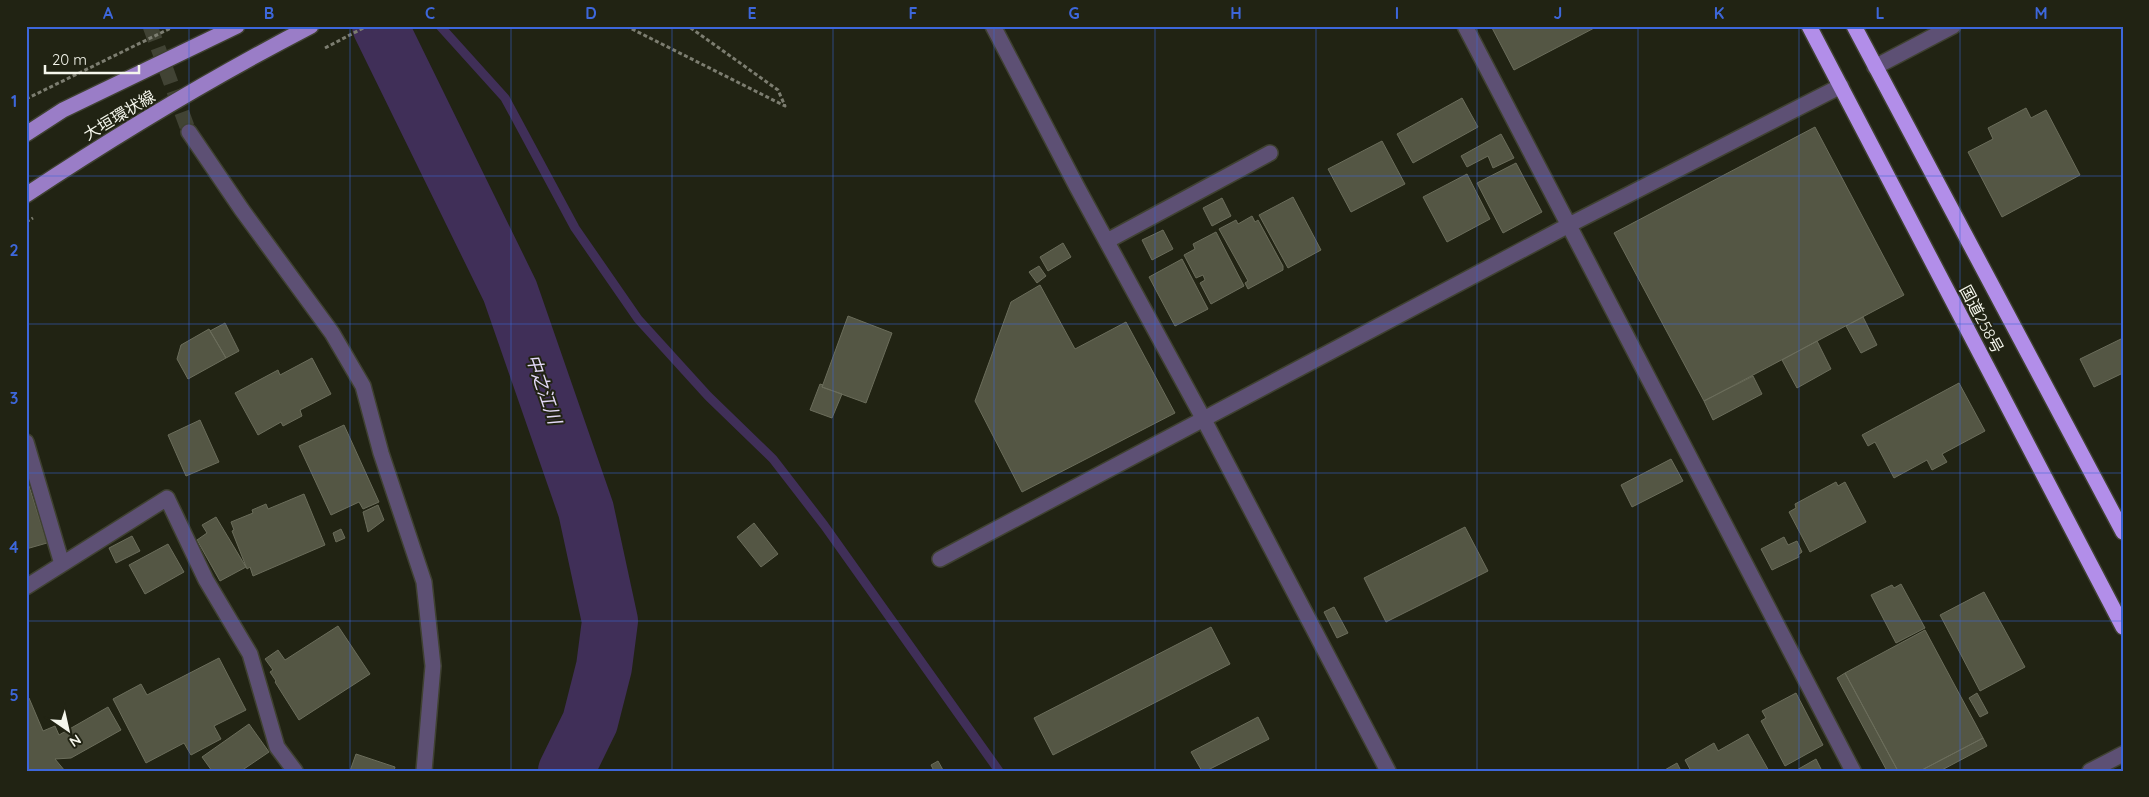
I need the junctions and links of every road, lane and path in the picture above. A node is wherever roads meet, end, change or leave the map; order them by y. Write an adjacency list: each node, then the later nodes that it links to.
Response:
1 (175, 26): 13 (path)
2 (237, 26): 15 (main road, 大垣環状線)
3 (311, 26): 17 (main road, 大垣環状線)
4 (626, 26): 5 (path)
5 (688, 26)
6 (993, 26): 19 (street)
7 (1465, 26): 18 (street)
8 (1809, 26): 12 (highway, 国道258号)
9 (1854, 26): 11 (highway, 国道258号)
10 (1953, 26): 11 (street)
11 (1875, 67): 22 (highway, 国道258号)
12 (1841, 86): 18 (street); 26 (highway, 国道258号)
13 (26, 99)
14 (189, 132): 29 (street)
15 (26, 134)
16 (1270, 153): 19 (street)
17 (26, 195)
18 (1569, 225): 20 (street); 31 (street)
19 (1107, 241): 20 (street)
20 (1203, 418): 23 (street); 30 (street)
21 (26, 442): 24 (street)
22 (2123, 532)
23 (940, 559)
24 (62, 564): 25 (street); 28 (street)
25 (26, 587)
26 (2123, 627)
27 (2123, 754): 32 (street)
28 (295, 771)
29 (424, 771)
30 (1388, 771)
31 (1853, 771)
32 (2090, 771)

